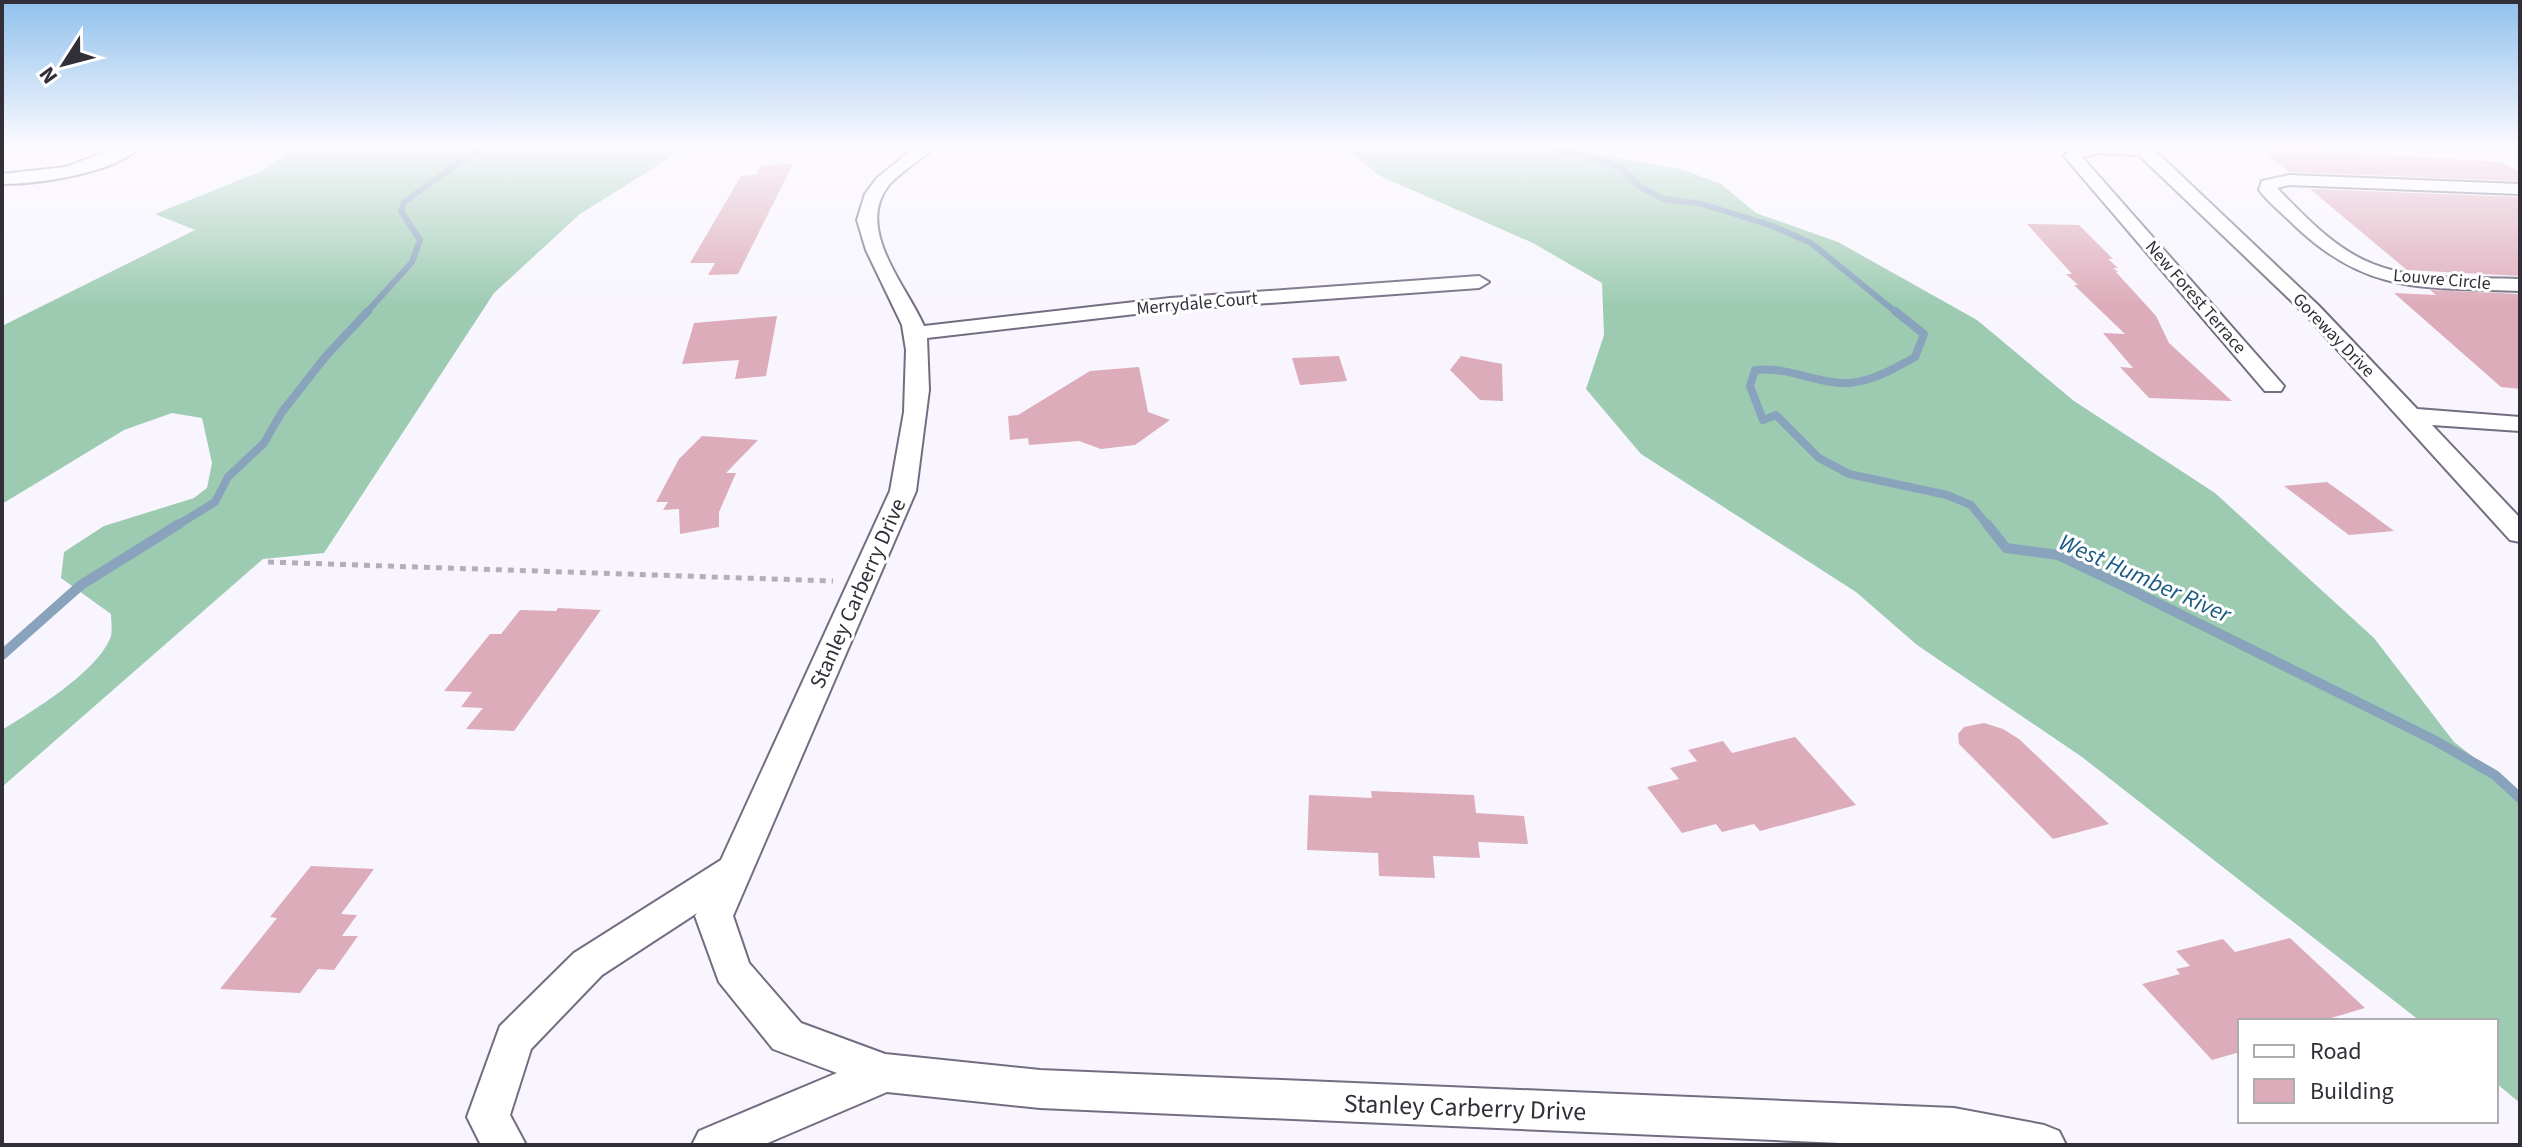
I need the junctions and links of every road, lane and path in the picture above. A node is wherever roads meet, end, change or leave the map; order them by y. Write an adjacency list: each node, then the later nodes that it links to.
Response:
1 (871, 199): 7 (street, Stanley Carberry Drive)
2 (2109, 199): 8 (street, New Forest Terrace)
3 (2195, 199): 9 (street, Goreway Drive)
4 (2278, 199): 6 (street, Louvre Circle)
5 (1479, 282): 7 (street, Merrydale Court)
6 (2520, 285)
7 (915, 333): 13 (street, Stanley Carberry Drive)
8 (2273, 386)
9 (2411, 416): 10 (street); 11 (street, Goreway Drive)
10 (2520, 424)
11 (2520, 534)
12 (268, 562): 13 (path)
13 (862, 582): 14 (street, Stanley Carberry Drive)
14 (734, 870): 15 (street, Stanley Carberry Drive); 16 (street)
15 (885, 1073): 17 (street, Stanley Carberry Drive); 18 (street, Stanley Carberry Drive)
16 (504, 1145)
17 (714, 1145)
18 (2044, 1145)

